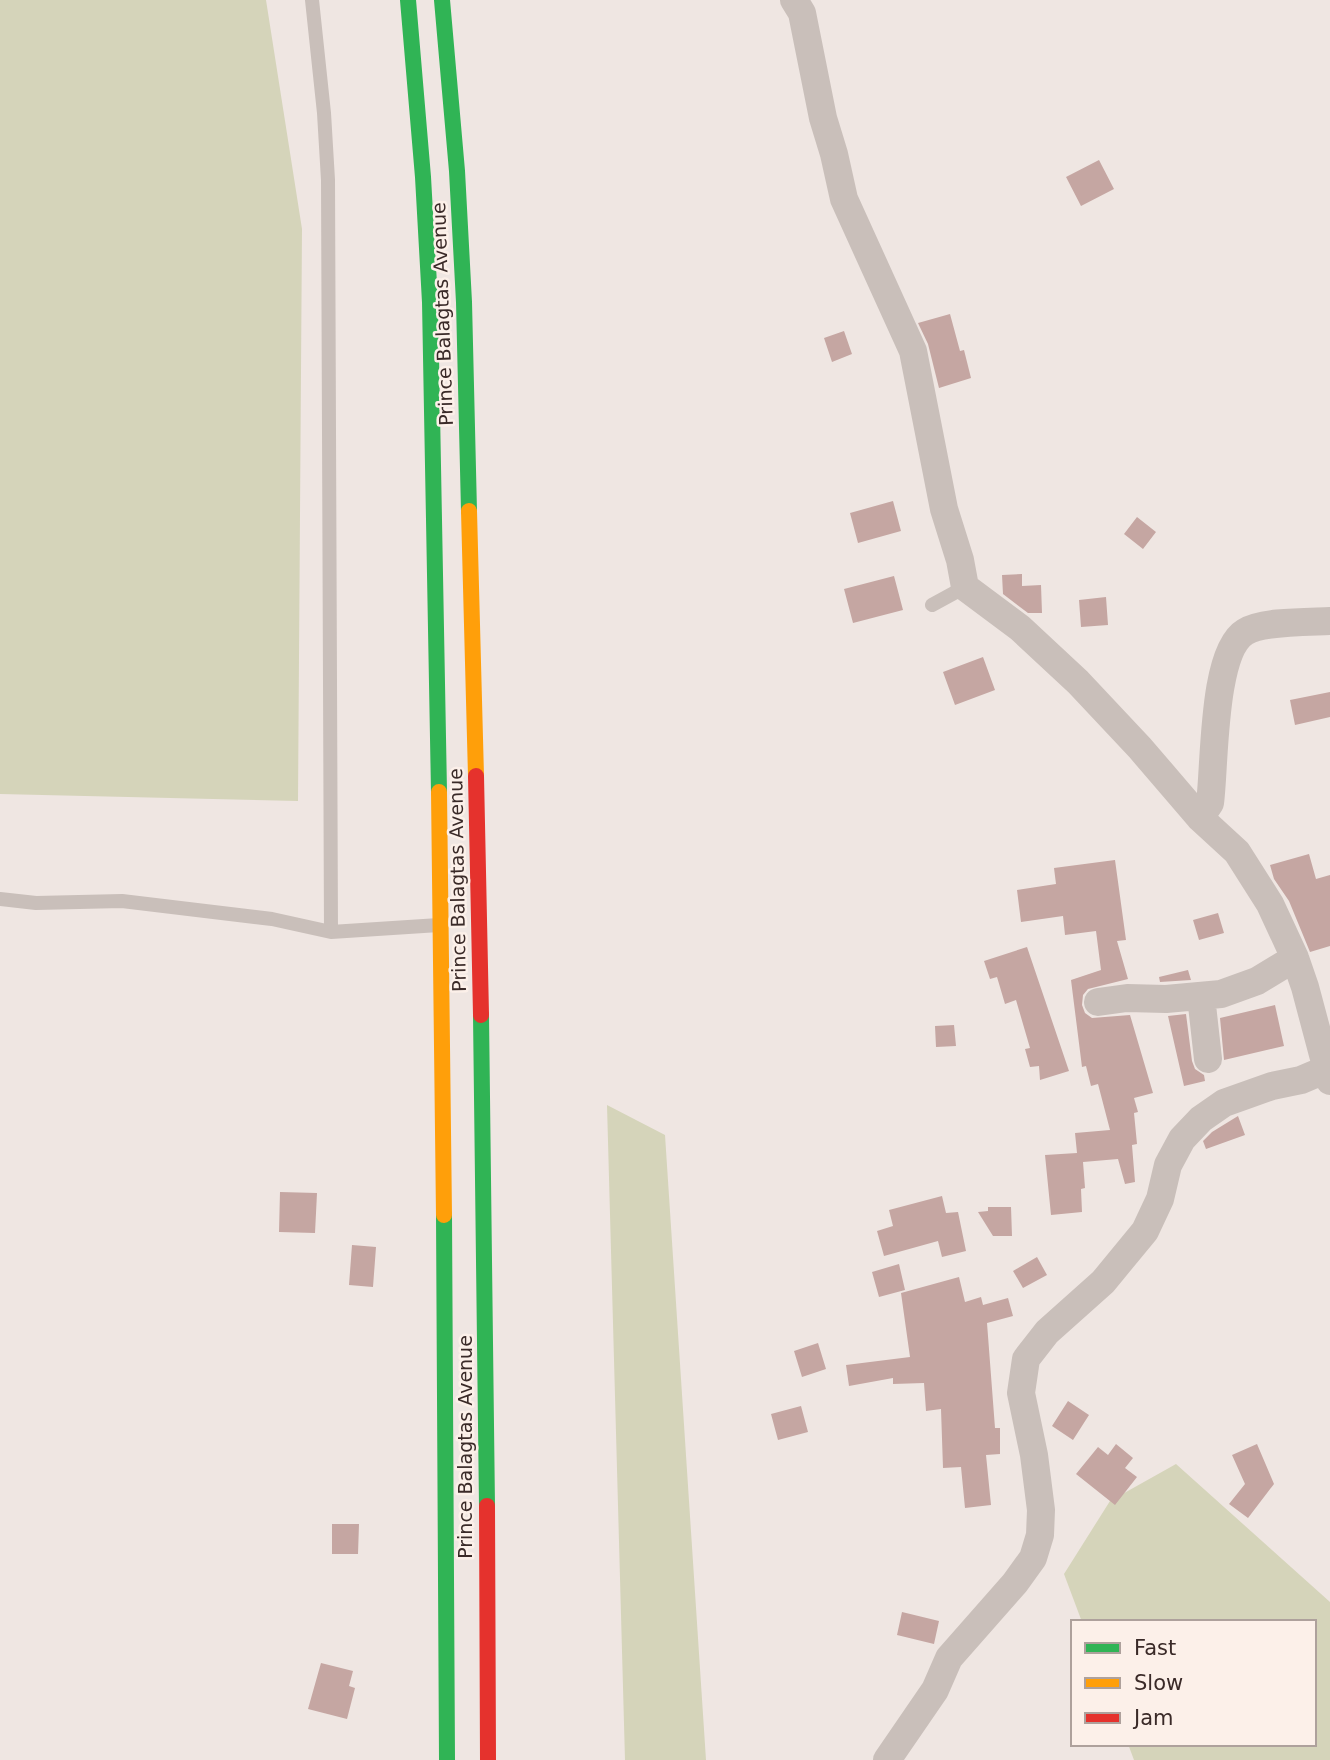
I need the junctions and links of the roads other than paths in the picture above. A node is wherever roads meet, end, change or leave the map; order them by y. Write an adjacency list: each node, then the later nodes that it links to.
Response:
1 (312, 0): 12 (lane)
2 (408, 0): 5 (main road, Prince Balagtas Avenue)
3 (442, 0): 5 (main road, Prince Balagtas Avenue)
4 (794, 0): 6 (street)
5 (453, 563): 11 (main road, Prince Balagtas Avenue); 19 (main road, Prince Balagtas Avenue)
6 (965, 587): 7 (lane); 9 (street)
7 (932, 605)
8 (1330, 621): 9 (street)
9 (1200, 818): 13 (street)
10 (0, 899): 12 (lane)
11 (441, 925): 12 (lane); 18 (main road, Prince Balagtas Avenue)
12 (331, 932)
13 (1295, 958): 14 (street); 17 (street)
14 (1201, 996): 15 (street); 16 (street)
15 (1098, 1002)
16 (1208, 1059)
17 (1329, 1075): 20 (street)
18 (447, 1760)
19 (488, 1760)
20 (887, 1760)

